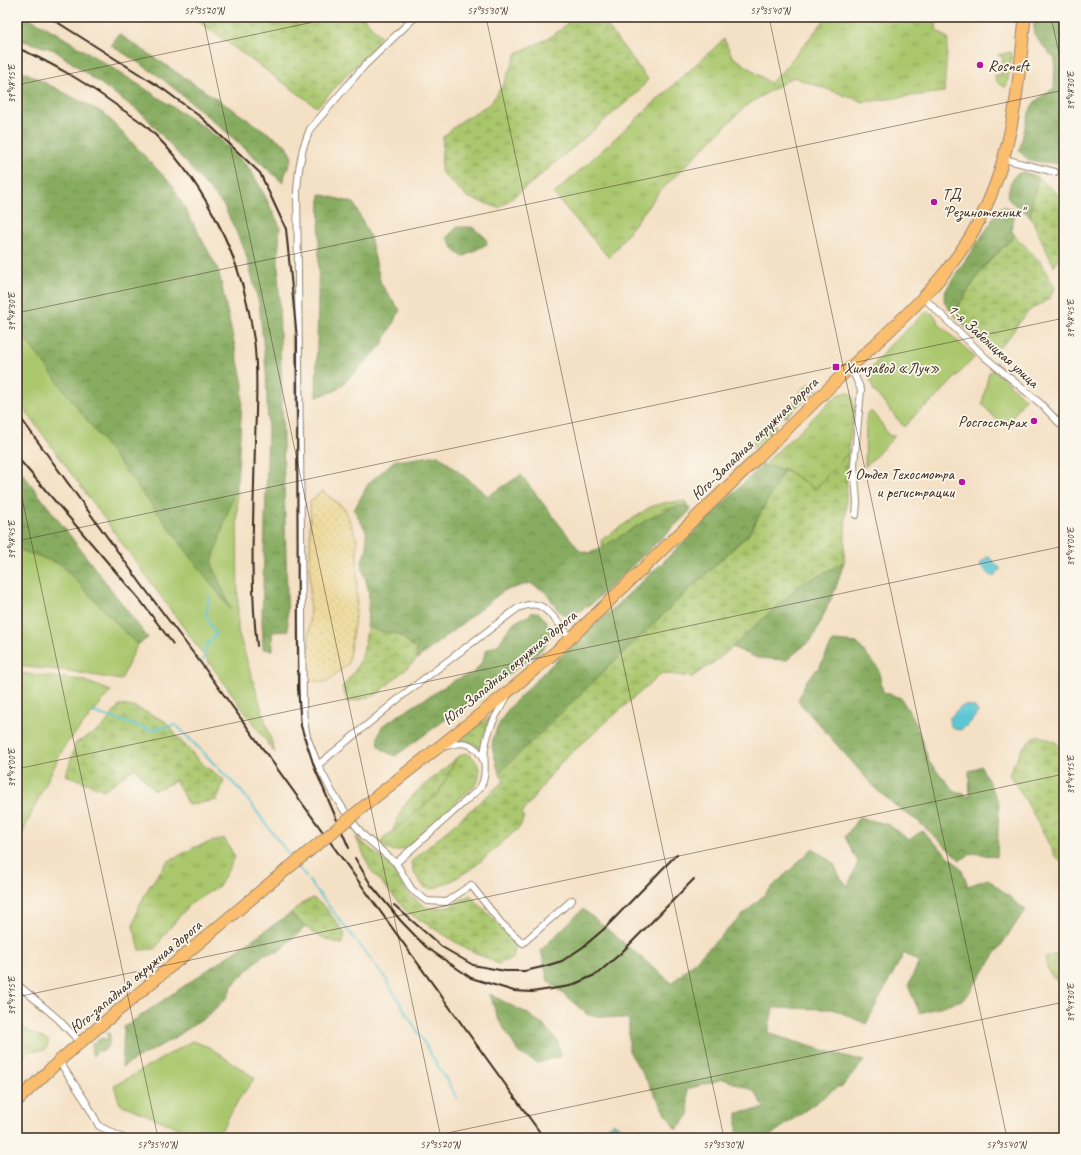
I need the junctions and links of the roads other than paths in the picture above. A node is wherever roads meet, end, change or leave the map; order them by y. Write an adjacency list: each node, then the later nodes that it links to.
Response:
1 (415, 17): 13 (street)
2 (1024, 17): 3 (highway, Юго-Западная окружная дорога)
3 (1004, 160): 4 (street); 5 (highway, Юго-Западная окружная дорога)
4 (1055, 172)
5 (924, 298): 6 (highway, Юго-Западная окружная дорога); 7 (street, 1-я Забелицкая улица)
6 (851, 367): 8 (street); 9 (highway, Юго-Западная окружная дорога)
7 (1064, 428)
8 (856, 516)
9 (571, 638): 10 (highway, Юго-Западная окружная дорога); 13 (street)
10 (513, 688): 11 (highway, Юго-Западная окружная дорога); 12 (street)
11 (434, 750): 12 (street); 14 (highway, Юго-Западная окружная дорога)
12 (484, 762): 15 (street)
13 (318, 765): 15 (street)
14 (373, 799): 18 (highway, Юго-западная окружная дорога, bridge)
15 (396, 863): 16 (street)
16 (572, 900)
17 (17, 984): 18 (street)
18 (80, 1042): 19 (highway, Юго-западная окружная дорога)
19 (58, 1061): 20 (highway, Юго-западная окружная дорога); 21 (street)
20 (17, 1101)
21 (122, 1138)

